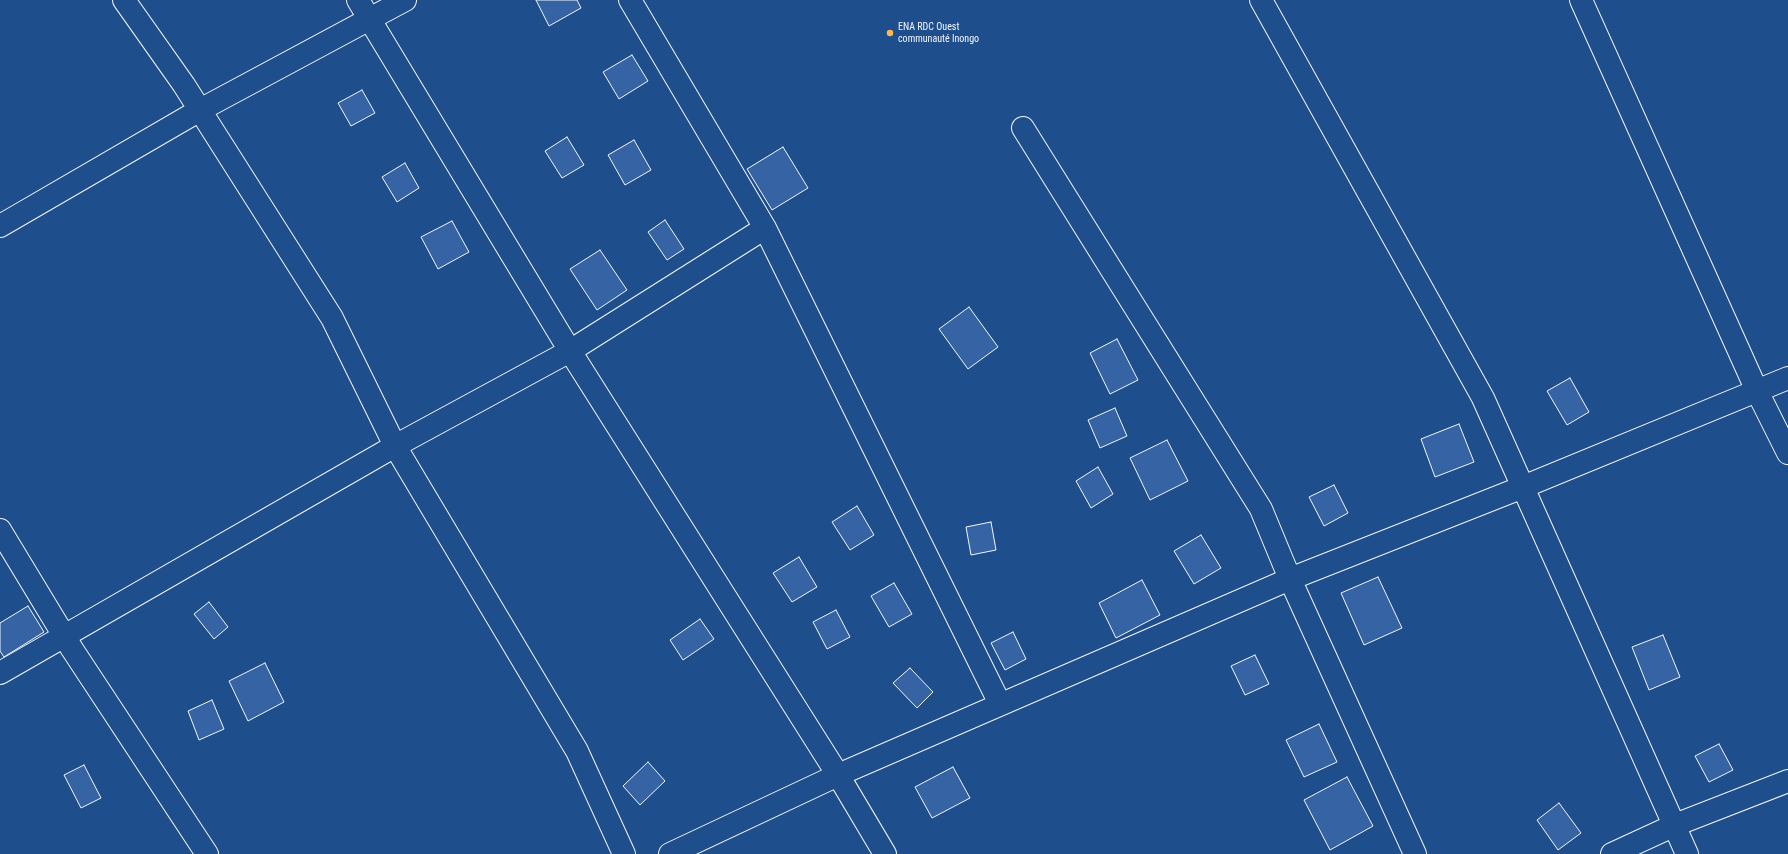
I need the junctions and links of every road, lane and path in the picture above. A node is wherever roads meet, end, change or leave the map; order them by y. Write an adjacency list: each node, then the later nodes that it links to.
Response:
1 (124, 0): 8 (street)
2 (358, 0): 7 (street)
3 (404, 0): 7 (street)
4 (630, 0): 11 (street)
5 (1261, 0): 17 (street)
6 (1581, 0): 14 (street)
7 (369, 18): 8 (street); 12 (street)
8 (200, 110): 10 (street); 15 (street)
9 (1023, 128): 19 (street)
10 (0, 226)
11 (765, 228): 12 (street); 22 (street)
12 (570, 351): 15 (street); 23 (street)
13 (1788, 378): 14 (street)
14 (1757, 391): 16 (street); 17 (street)
15 (395, 446): 20 (street); 27 (street)
16 (1788, 454)
17 (1523, 487): 19 (street); 25 (street)
18 (0, 530): 20 (street)
19 (1290, 579): 22 (street); 30 (street)
20 (64, 636): 21 (street); 26 (street)
21 (0, 673)
22 (1000, 704): 23 (street)
23 (838, 775): 28 (street); 29 (street)
24 (1788, 781): 25 (street)
25 (1675, 825): 31 (street); 32 (street)
26 (207, 854)
27 (624, 854)
28 (670, 854)
29 (885, 854)
30 (1415, 854)
31 (1612, 854)
32 (1687, 854)

